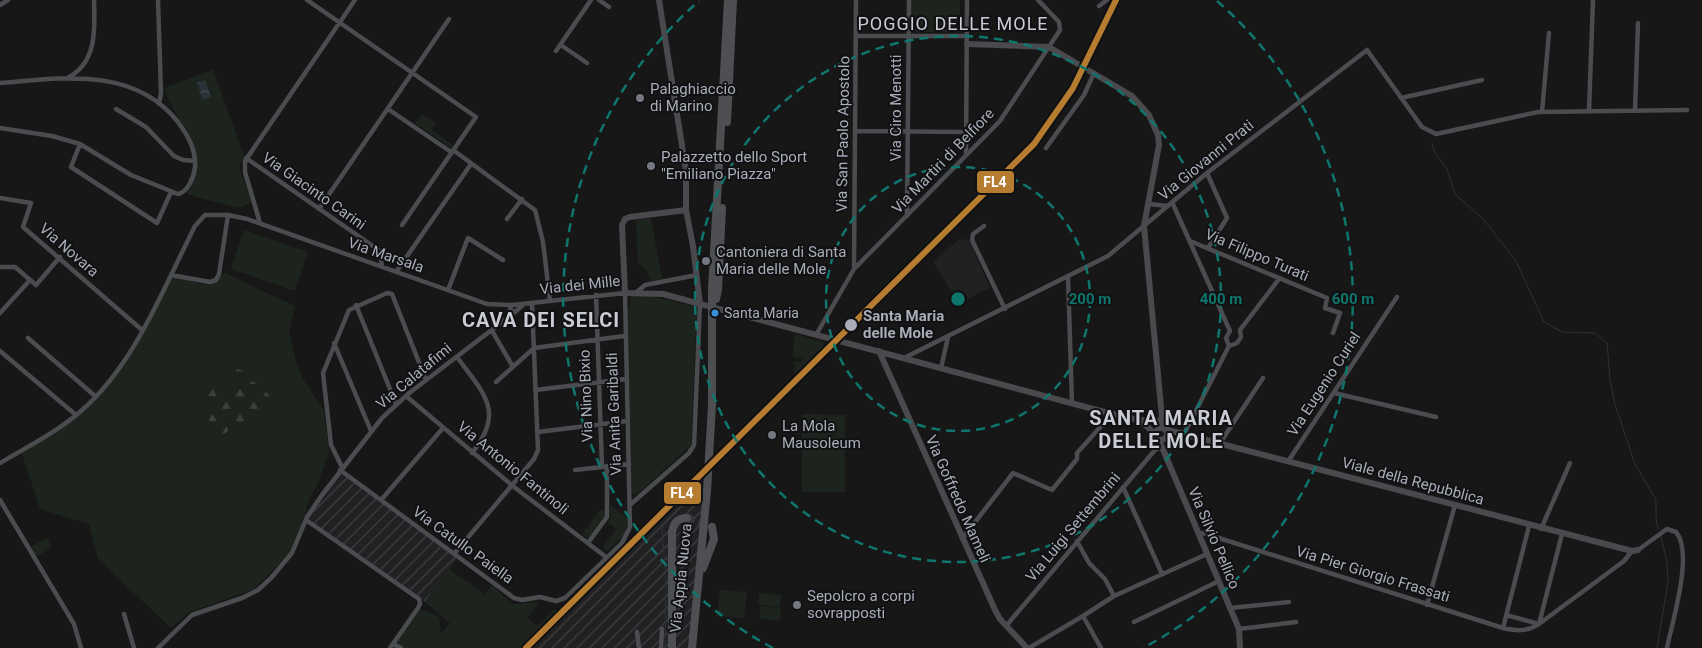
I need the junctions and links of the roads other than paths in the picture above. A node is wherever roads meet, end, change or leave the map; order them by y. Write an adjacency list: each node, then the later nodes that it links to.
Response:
1 (8, 0): 17 (street)
2 (94, 0): 34 (street)
3 (158, 0): 38 (street)
4 (307, 0): 21 (street)
5 (355, 0): 21 (street)
6 (591, 0): 27 (street)
7 (600, 0): 19 (street)
8 (659, 0): 63 (street)
9 (728, 0): 94 (main road, Via Appia Nuova)
10 (733, 0): 94 (main road, Via Appia Nuova)
11 (856, 0): 24 (street, Via San Paolo Apostolo)
12 (909, 0): 25 (street, Via Ciro Menotti)
13 (967, 0): 26 (street)
14 (1038, 0): 29 (street, Via Martiri di Belfiore)
15 (1106, 0): 18 (street)
16 (1593, 0): 43 (street)
17 (0, 5)
18 (1099, 6)
19 (609, 7)
20 (449, 19): 33 (street)
21 (340, 22): 33 (street); 53 (street)
22 (1638, 23): 41 (street)
23 (1548, 33): 44 (street)
24 (856, 36): 25 (street); 46 (street, Via San Paolo Apostolo)
25 (909, 36): 26 (street); 47 (street, Via Ciro Menotti)
26 (967, 36): 28 (street)
27 (561, 44): 30 (street); 31 (street)
28 (967, 44): 29 (street); 48 (street)
29 (1049, 48): 32 (street); 52 (street, Via Martiri di Belfiore)
30 (556, 51)
31 (587, 63)
32 (1091, 71): 50 (street); 60 (street)
33 (413, 73): 39 (street); 51 (street)
34 (68, 77): 36 (street); 38 (street)
35 (1482, 80): 37 (street)
36 (0, 83)
37 (1401, 98): 44 (street, Via Giovanni Prati); 56 (street, Via Giovanni Prati)
38 (158, 104): 54 (street)
39 (388, 108): 51 (street); 62 (street)
40 (116, 109): 54 (street)
41 (1635, 110): 42 (street, Via Giovanni Prati); 43 (street, Via Giovanni Prati)
42 (1687, 110)
43 (1589, 111): 44 (street, Via Giovanni Prati)
44 (1542, 112)
45 (0, 128): 49 (street)
46 (855, 131): 47 (street); 77 (street, Via San Paolo Apostolo)
47 (908, 132): 48 (street); 65 (street, Via Ciro Menotti)
48 (966, 132): 52 (street)
49 (80, 144): 57 (street); 57 (street)
50 (1046, 148)
51 (452, 151): 55 (street); 68 (street)
52 (966, 155): 65 (street, Via Martiri di Belfiore)
53 (246, 158): 62 (street, Via Giacinto Carini); 67 (street)
54 (195, 161): 57 (street)
55 (471, 164): 59 (street); 78 (street)
56 (1207, 173): 61 (street, Via Giovanni Prati); 72 (street)
57 (171, 192)
58 (0, 198): 73 (street, Via Novara)
59 (522, 199): 66 (street); 90 (street)
60 (1148, 204): 61 (street); 70 (street)
61 (1170, 204): 70 (street, Via Giovanni Prati); 71 (street)
62 (319, 209): 76 (street, Via Giacinto Carini)
63 (686, 210): 79 (street); 84 (street)
64 (228, 215): 67 (street, Via Marsala); 80 (street, Via Marsala); 80 (street)
65 (907, 217): 77 (street, Via Martiri di Belfiore)
66 (507, 219)
67 (260, 223): 76 (street, Via Marsala)
68 (402, 225)
69 (984, 226): 96 (street)
70 (1144, 226): 81 (street, Via Giovanni Prati); 133 (street)
71 (1190, 241): 72 (street, Via Filippo Turati); 107 (street)
72 (1208, 248): 82 (street, Via Filippo Turati)
73 (60, 258): 83 (street); 99 (street, Via Novara)
74 (503, 260): 85 (street)
75 (0, 267): 83 (street)
76 (382, 267): 78 (street, Via Marsala)
77 (854, 269): 101 (street, Via Martiri di Belfiore)
78 (396, 272): 85 (street, Via Marsala)
79 (697, 275): 86 (street, Via dei Mille); 91 (street)
80 (171, 276): 99 (street, Via Marsala)
81 (1068, 277): 96 (street, Via Giovanni Prati); 125 (street)
82 (1279, 279): 100 (street, Via Filippo Turati); 107 (street)
83 (30, 280): 97 (street)
84 (626, 280): 86 (street); 87 (street)
85 (448, 290): 95 (street, Via Marsala)
86 (638, 292): 87 (street, Via dei Mille); 91 (street, Via dei Mille)
87 (625, 293): 88 (street, Via dei Mille); 102 (street, Via Anita Garibaldi)
88 (596, 295): 90 (street, Via dei Mille); 105 (street, Via Nino Bixio)
89 (1397, 297): 122 (street, Via Eugenio Curiel)
90 (550, 301): 92 (street, Via dei Mille)
91 (700, 301): 94 (street); 154 (street)
92 (532, 303): 95 (street, Via dei Mille); 108 (street)
93 (356, 305): 106 (street, Via Catullo Paiella); 118 (street); 126 (street)
94 (713, 308): 101 (street); 113 (main road, Via Appia Nuova)
95 (512, 309): 98 (street, Via Calatafimi)
96 (1005, 309): 104 (street, Via Giovanni Prati)
97 (0, 313)
98 (491, 329): 111 (street, Via Calatafimi); 114 (street)
99 (142, 330): 123 (street, Via Marsala)
100 (1333, 333)
101 (816, 335): 110 (street)
102 (624, 336): 105 (street); 117 (street, Via Anita Garibaldi)
103 (28, 338): 123 (street)
104 (948, 338): 112 (street, Via Giovanni Prati); 115 (street)
105 (597, 339): 108 (street); 120 (street, Via Nino Bixio)
106 (334, 342): 135 (street); 148 (street, Via Catullo Paiella)
107 (1229, 346): 137 (street)
108 (534, 348): 114 (street); 121 (street)
109 (0, 351): 128 (street)
110 (879, 351): 112 (street); 163 (street, Via Goffredo Mameli)
111 (457, 357): 118 (street, Via Calatafimi); 142 (street)
112 (904, 358): 115 (street)
113 (712, 361): 170 (main road, Via Appia Nuova); 196 (main road, Via Appia Nuova)
114 (513, 367): 119 (street)
115 (941, 368): 125 (street)
116 (1263, 378): 140 (street)
117 (626, 379): 120 (street); 131 (street, Via Anita Garibaldi)
118 (426, 380): 124 (street, Via Calatafimi)
119 (496, 382)
120 (598, 382): 121 (street); 132 (street, Via Nino Bixio)
121 (535, 390): 136 (street)
122 (1334, 393): 129 (street); 143 (street, Via Eugenio Curiel)
123 (95, 396): 128 (street, Via Marsala)
124 (406, 396): 126 (street, Via Calatafimi); 134 (street, Via Antonio Fantinoli)
125 (1072, 403): 127 (street)
126 (396, 404): 135 (street, Via Calatafimi)
127 (1112, 414): 130 (street); 163 (street)
128 (76, 415): 144 (street, Via Marsala)
129 (1436, 417)
130 (1140, 420): 133 (street, Viale della Repubblica); 138 (street)
131 (627, 421): 132 (street); 146 (street, Via Anita Garibaldi)
132 (600, 425): 136 (street); 147 (street, Via Nino Bixio)
133 (1164, 426): 137 (street, Viale della Repubblica); 138 (street); 139 (street)
134 (443, 428): 142 (street, Via Antonio Fantinoli); 153 (street)
135 (371, 431): 148 (street, Via Calatafimi)
136 (538, 432): 150 (street)
137 (1183, 433): 139 (street); 140 (street, Viale della Repubblica)
138 (1157, 437): 139 (street); 141 (street, Via Silvio Pellico)
139 (1167, 437)
140 (1220, 443): 143 (street, Viale della Repubblica)
141 (1161, 447): 151 (street, Via Luigi Settembrini); 161 (street, Via Silvio Pellico)
142 (472, 452): 150 (street, Via Antonio Fantinoli)
143 (1289, 460): 155 (street, Viale della Repubblica)
144 (0, 463)
145 (1570, 463): 160 (street)
146 (629, 464): 147 (street); 154 (street, Via Anita Garibaldi)
147 (604, 467): 149 (street); 165 (street, Via Nino Bixio)
148 (341, 468): 153 (street, Via Catullo Paiella); 157 (street, Via Calatafimi)
149 (575, 470)
150 (511, 484): 165 (street, Via Antonio Fantinoli); 167 (street)
151 (1123, 486): 164 (street, Via Luigi Settembrini); 171 (street)
152 (0, 500): 189 (street)
153 (381, 500): 167 (street, Via Catullo Paiella)
154 (630, 504): 169 (street, Via Catullo Paiella)
155 (1455, 505): 158 (street, Viale della Repubblica); 175 (street)
156 (687, 518): 195 (main road)
157 (306, 520): 188 (street); 191 (street, Via Calatafimi)
158 (1529, 526): 160 (street, Viale della Repubblica); 178 (street)
159 (712, 527): 170 (main road)
160 (1540, 529): 162 (street, Viale della Repubblica)
161 (1198, 534): 168 (street, Via Silvio Pellico); 175 (street, Via Pier Giorgio Frassati)
162 (1562, 534): 166 (street, Viale della Repubblica); 182 (street)
163 (962, 539): 183 (street, Via Goffredo Mameli)
164 (1077, 541): 173 (street); 183 (street, Via Luigi Settembrini)
165 (588, 543): 169 (street, Via Antonio Fantinoli)
166 (1635, 550): 182 (street, Via Pier Giorgio Frassati); 201 (street, Via Pier Giorgio Frassati)
167 (454, 554): 169 (street, Via Catullo Paiella)
168 (1207, 554): 171 (street); 172 (street, Via Silvio Pellico)
169 (606, 557)
170 (700, 574): 197 (main road, Via Appia Nuova)
171 (1162, 574): 173 (street)
172 (1218, 581): 176 (street, Via Silvio Pellico); 180 (street)
173 (1114, 596): 179 (street)
174 (1289, 602): 176 (street)
175 (1427, 604): 185 (street, Via Pier Giorgio Frassati)
176 (1230, 608): 184 (street, Via Silvio Pellico)
177 (124, 614): 190 (street)
178 (1506, 615): 182 (street); 185 (street)
179 (1083, 616): 198 (street); 199 (street)
180 (1134, 622)
181 (1296, 622): 184 (street)
182 (1540, 624): 185 (street, Via Pier Giorgio Frassati)
183 (1006, 626): 198 (street, Via Goffredo Mameli)
184 (1239, 628): 200 (street, Via Silvio Pellico)
185 (1503, 628)
186 (662, 629): 194 (street)
187 (637, 632): 193 (street)
188 (392, 646): 192 (street)
189 (81, 648)
190 (134, 648)
191 (158, 648)
192 (401, 648)
193 (639, 648)
194 (661, 648)
195 (672, 648)
196 (687, 648)
197 (692, 648)
198 (1028, 648)
199 (1101, 648)
200 (1240, 648)
201 (1667, 648)

